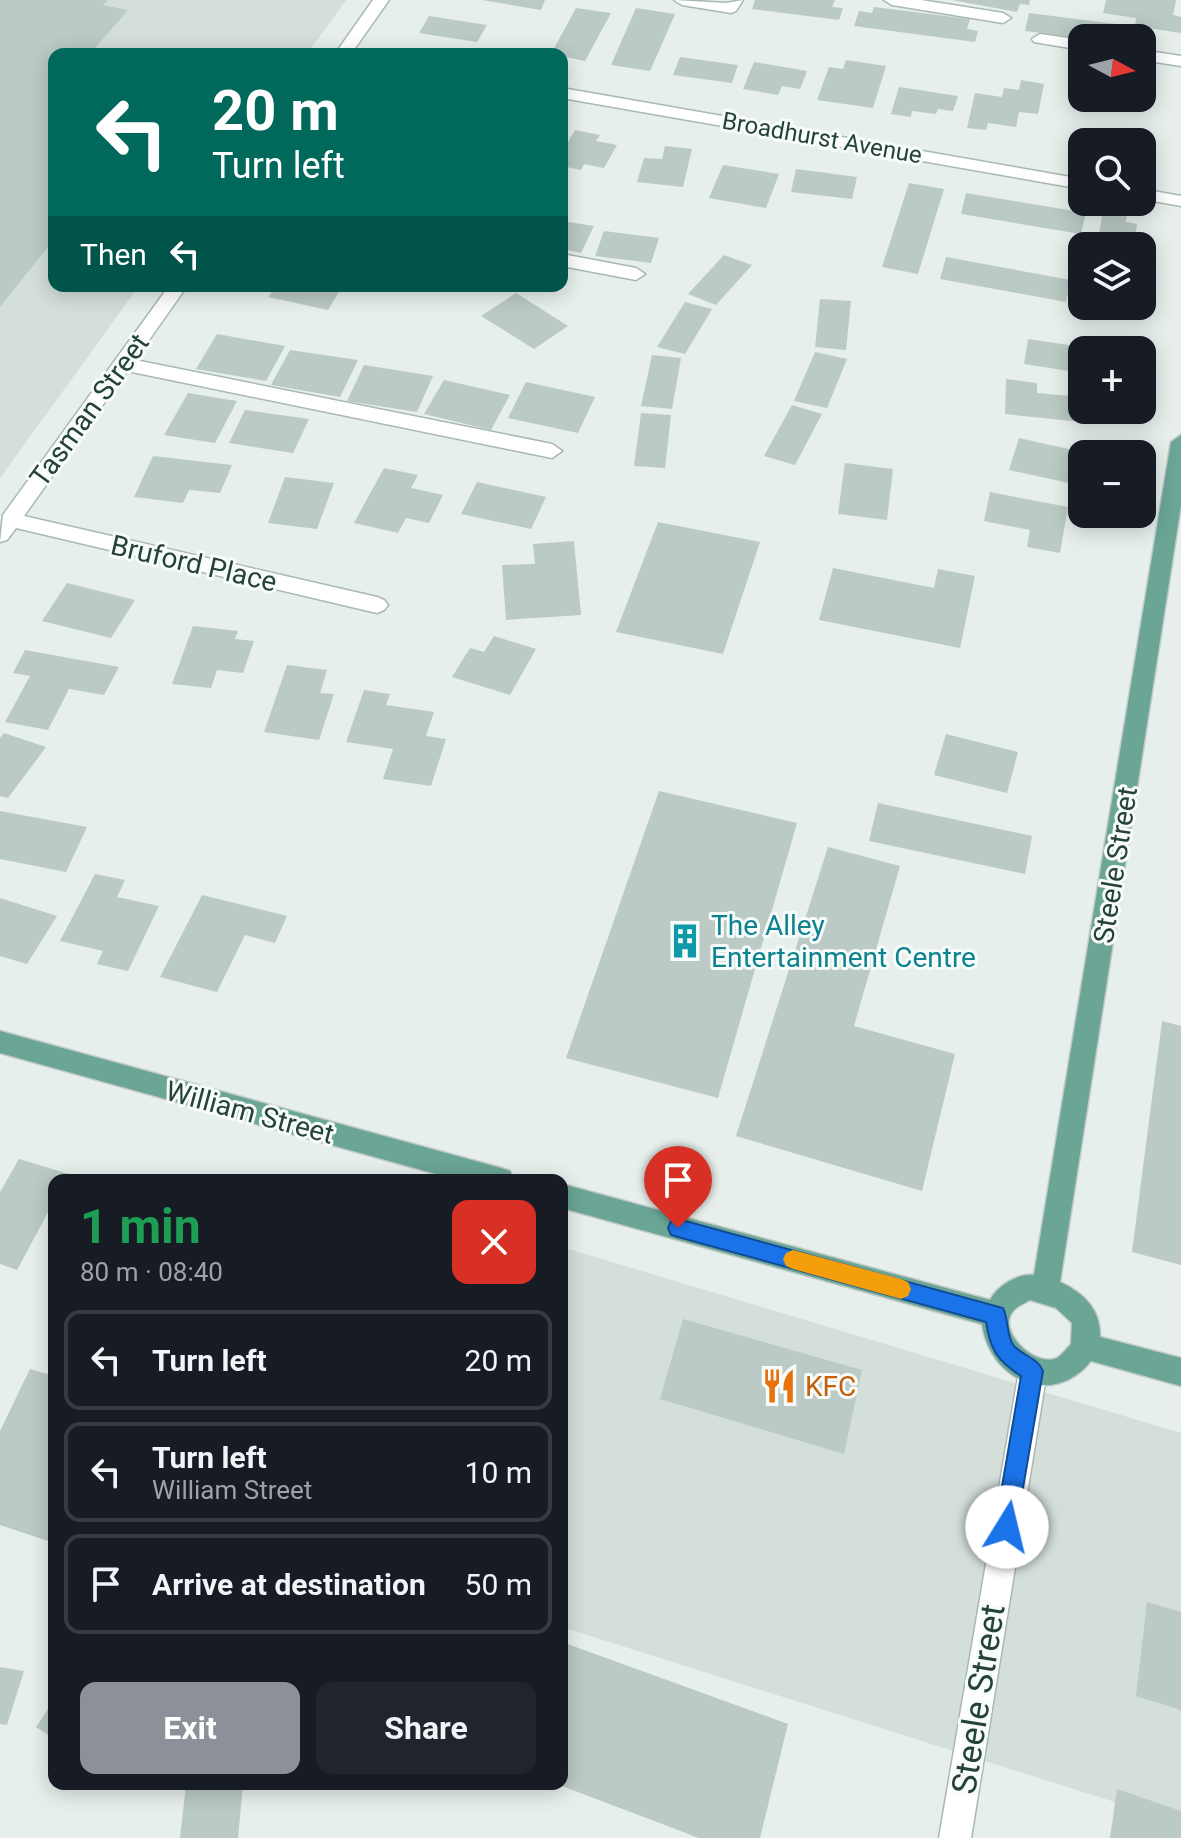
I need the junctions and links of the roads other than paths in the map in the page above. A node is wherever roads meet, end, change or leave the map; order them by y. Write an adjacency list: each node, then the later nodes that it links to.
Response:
1 (381, 0): 8 (street)
2 (682, 0): 3 (street)
3 (735, 0)
4 (892, 0): 5 (street)
5 (1003, 18)
6 (1040, 39): 7 (street)
7 (1068, 43)
8 (347, 48)
9 (1156, 57): 10 (street)
10 (1181, 61)
11 (568, 94): 12 (street, Broadhurst Avenue)
12 (1068, 182)
13 (1156, 197): 14 (street)
14 (1181, 201)
15 (568, 261): 16 (street)
16 (636, 274)
17 (174, 292): 18 (street, Tasman Street)
18 (122, 364): 20 (street); 21 (street, Tasman Street)
19 (1181, 442): 26 (main road, Steele Street)
20 (552, 451)
21 (5, 527): 22 (street, Bruford Place)
22 (377, 605)
23 (0, 1042): 24 (main road, William Street)
24 (479, 1174)
25 (568, 1198): 27 (main road)
26 (1046, 1287): 27 (main road); 28 (main road)
27 (996, 1315): 29 (main road)
28 (1085, 1346): 29 (main road); 30 (main road)
29 (1033, 1371): 31 (street, Steele Street)
30 (1181, 1372)
31 (955, 1838)

